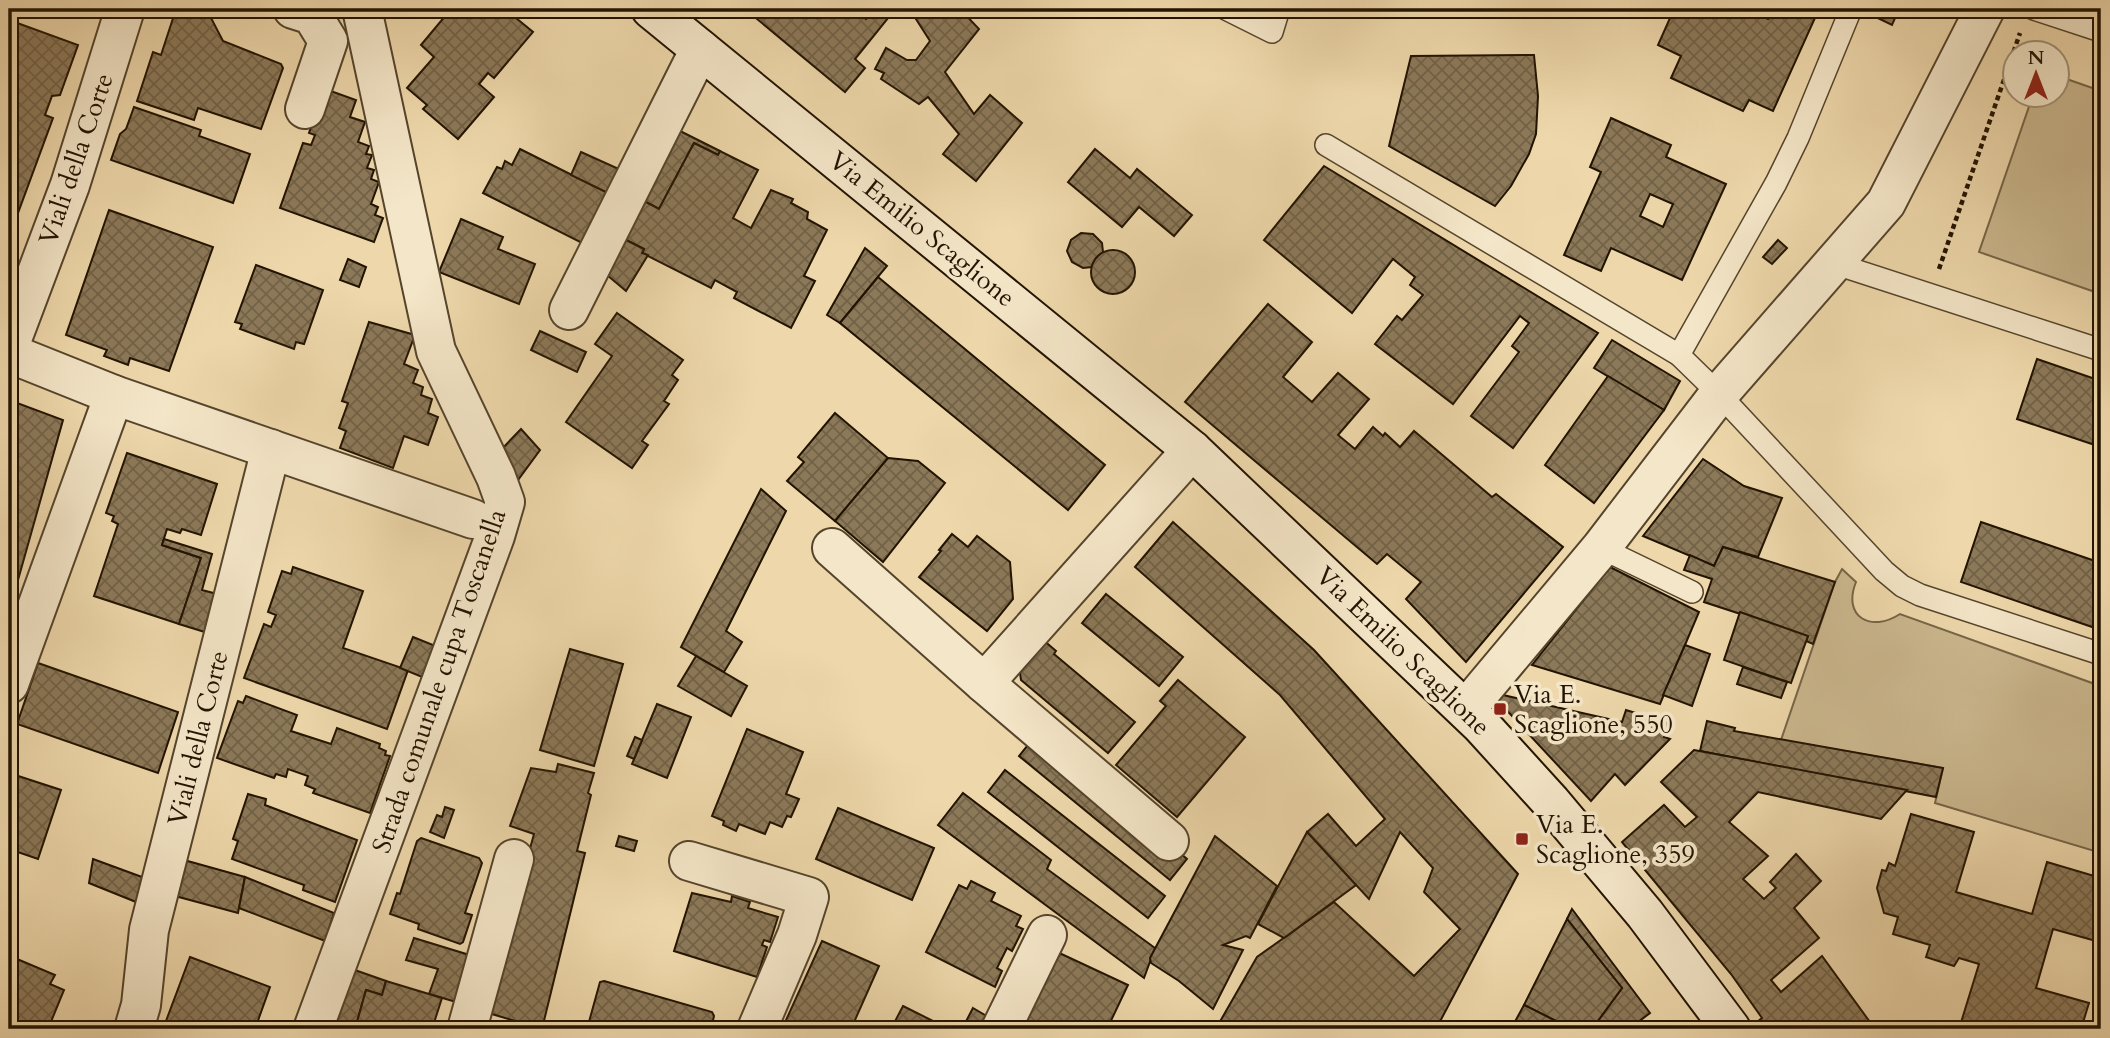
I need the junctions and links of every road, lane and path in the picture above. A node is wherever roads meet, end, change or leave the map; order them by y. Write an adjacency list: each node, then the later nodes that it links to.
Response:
1 (125, 9): 17 (street, Viali della Corte)
2 (293, 9): 12 (street)
3 (362, 9): 38 (street, Strada comunale cupa Toscanella)
4 (651, 9): 11 (street, Via Emilio Scaglione)
5 (1226, 9): 6 (lane)
6 (1279, 9)
7 (1851, 9): 20 (lane)
8 (1985, 9): 14 (street)
9 (2029, 15): 10 (lane); 15 (path)
10 (2101, 31)
11 (700, 49): 16 (street); 24 (street, Via Emilio Scaglione)
12 (305, 109)
13 (1326, 145): 20 (lane)
14 (1833, 263): 15 (lane); 21 (street)
15 (1930, 294): 18 (lane)
16 (569, 310)
17 (9, 347)
18 (2101, 351)
19 (9, 353): 22 (street)
20 (1679, 355): 21 (lane)
21 (1719, 394): 27 (street); 29 (lane)
22 (114, 395): 23 (street); 31 (street)
23 (271, 449): 25 (street); 37 (street, Viali della Corte)
24 (1192, 450): 30 (street); 32 (street, Via Emilio Scaglione)
25 (473, 519)
26 (832, 548): 30 (street)
27 (1601, 548): 28 (lane); 32 (street)
28 (1692, 592)
29 (2101, 654)
30 (984, 683): 33 (street)
31 (9, 684)
32 (1466, 709): 42 (street, Via Emilio Scaglione)
33 (1169, 841)
34 (514, 859): 39 (street)
35 (689, 861): 40 (street)
36 (1046, 935): 41 (street)
37 (134, 1029)
38 (313, 1029)
39 (467, 1029)
40 (757, 1029)
41 (1001, 1029)
42 (1731, 1029)

